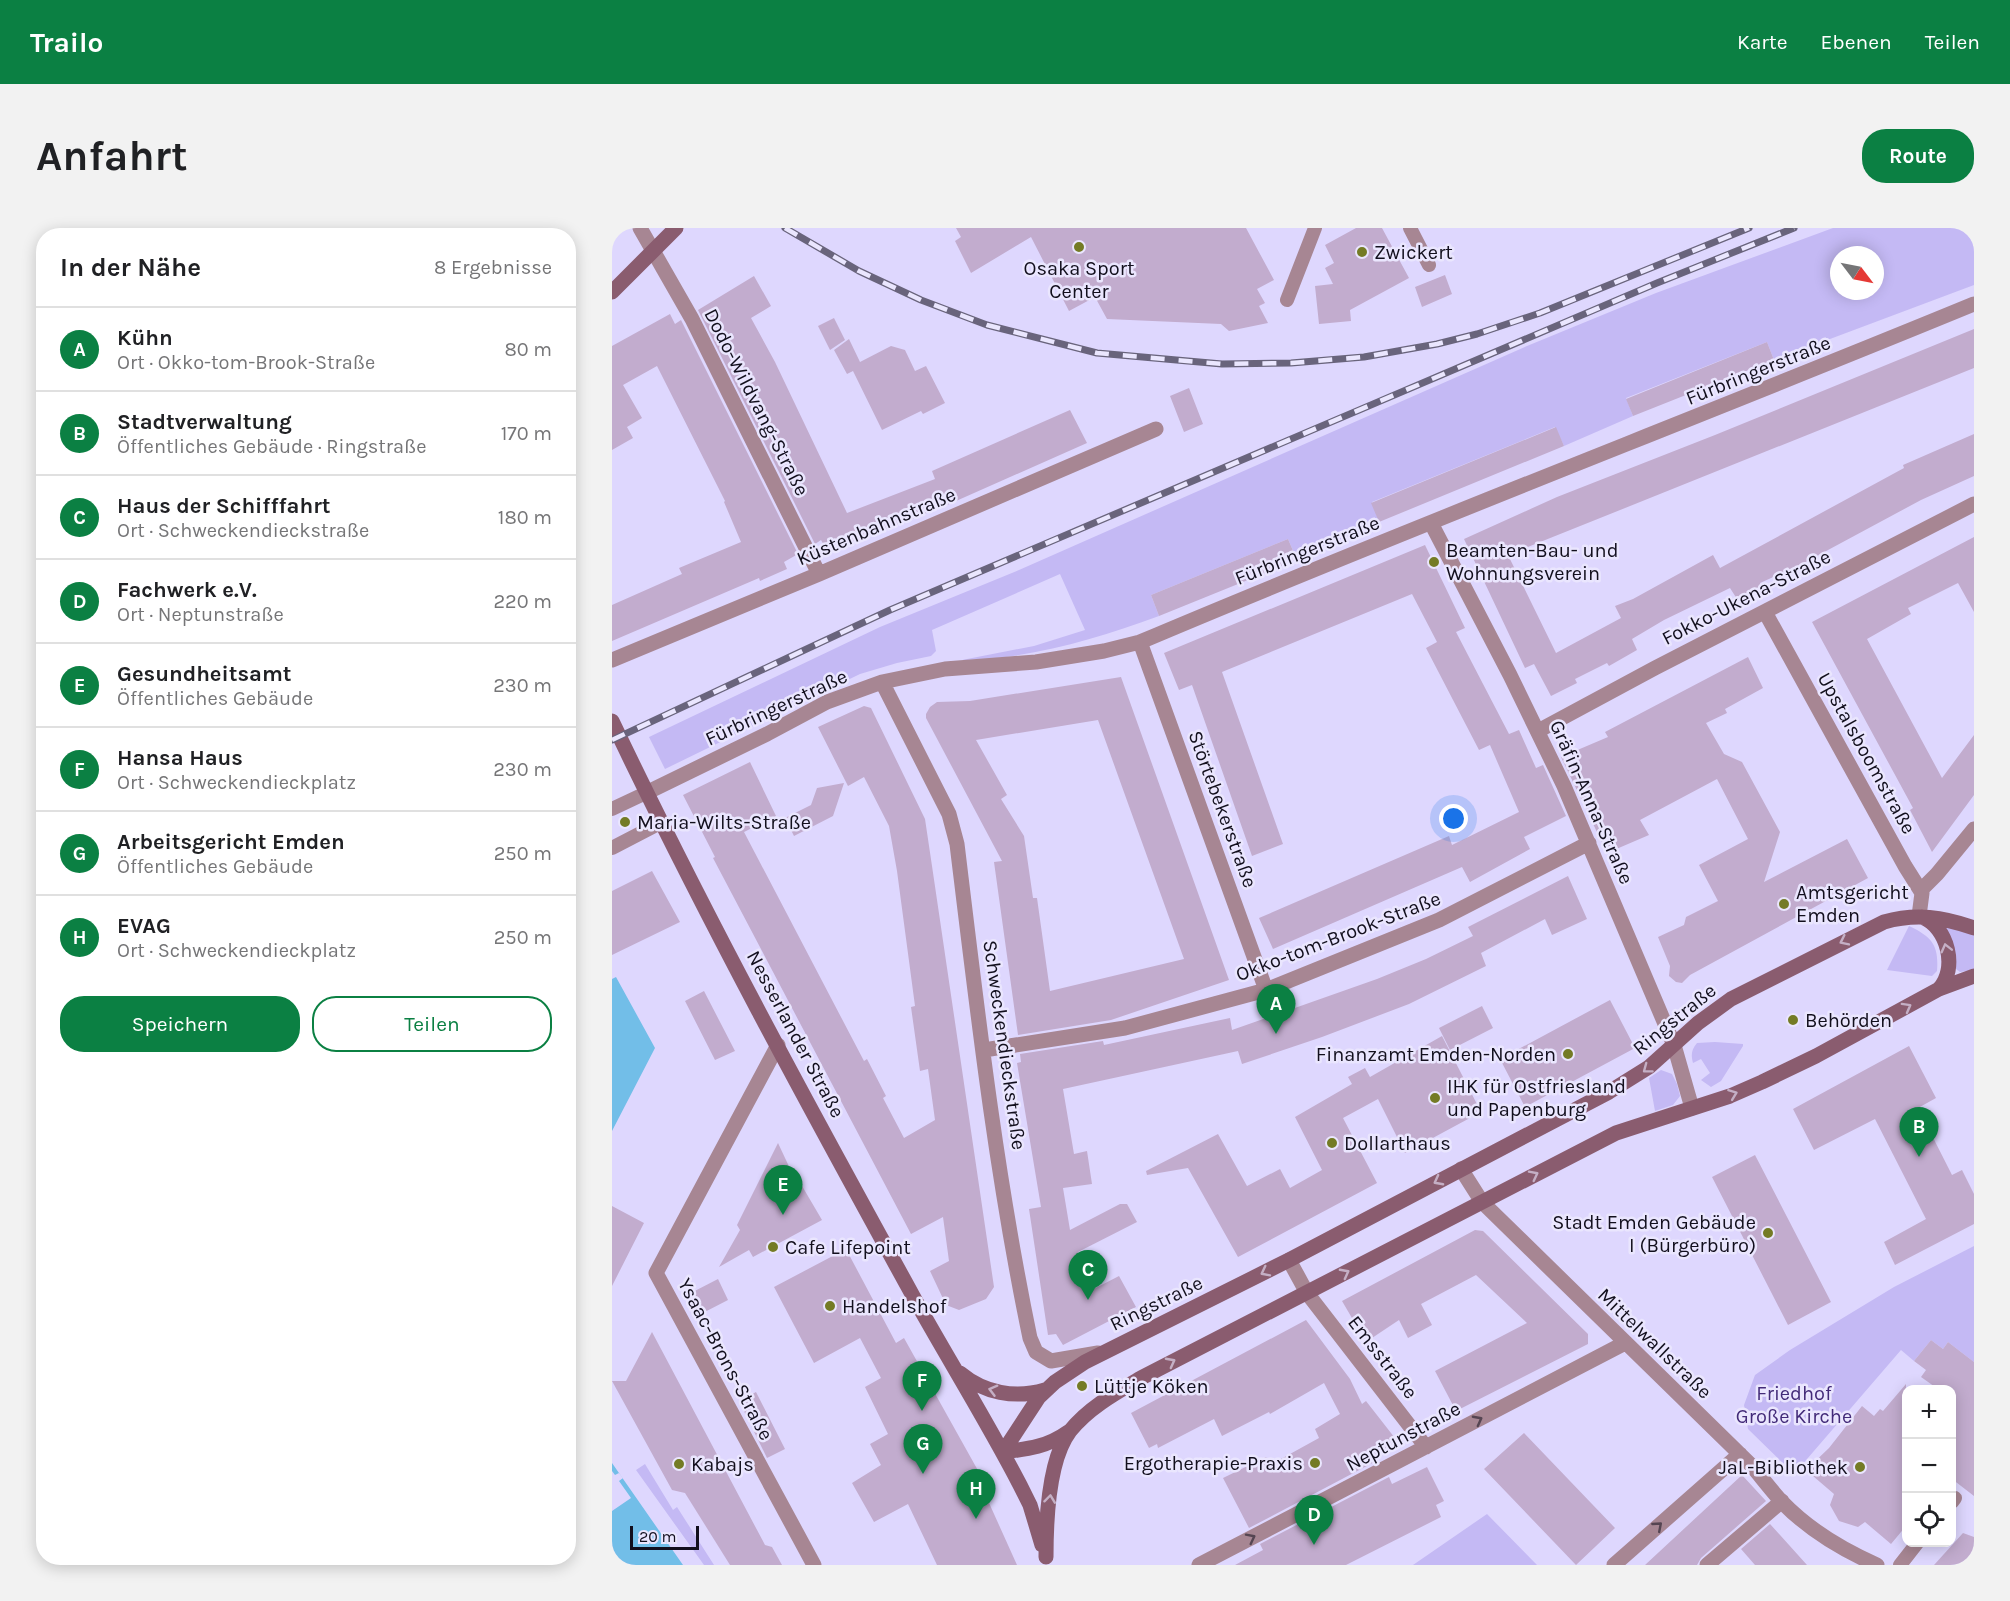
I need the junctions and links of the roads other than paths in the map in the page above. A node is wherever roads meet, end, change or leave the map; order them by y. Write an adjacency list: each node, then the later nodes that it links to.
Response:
1 (640, 228): 5 (street, Dodo-Wildvang-Straße)
2 (676, 228): 5 (street)
3 (1314, 228): 8 (lane)
4 (1410, 228): 6 (lane)
5 (653, 250): 7 (street); 13 (street, Dodo-Wildvang-Straße)
6 (1430, 265)
7 (612, 292)
8 (1287, 300)
9 (1974, 304): 12 (street, Fürbringerstraße)
10 (1156, 429): 13 (street, Küstenbahnstraße)
11 (1974, 504): 14 (street, Fokko-Ukena-Straße)
12 (1431, 523): 15 (street, Fürbringerstraße); 19 (street, Gräfin-Anna-Straße)
13 (819, 574): 16 (street, Küstenbahnstraße)
14 (1765, 612): 19 (street, Fokko-Ukena-Straße); 26 (street, Upstalsboomstraße)
15 (1140, 642): 17 (street, Fürbringerstraße); 31 (street, Störtebekerstraße)
16 (612, 660)
17 (882, 682): 20 (street, Fürbringerstraße); 34 (street, Schweckendieckstraße)
18 (612, 721): 20 (street, Nesserlander Straße)
19 (1538, 731): 24 (street, Gräfin-Anna-Straße)
20 (648, 792): 21 (lane); 22 (street, Nesserlander Straße)
21 (612, 809)
22 (662, 822): 25 (lane); 32 (street, Nesserlander Straße)
23 (1974, 829): 26 (street)
24 (1589, 843): 31 (street, Okko-tom-Brook-Straße); 33 (street, Gräfin-Anna-Straße)
25 (612, 848)
26 (1920, 890): 27 (street)
27 (1919, 916): 28 (street, Ringstraße); 30 (street, one-way to 27); 33 (street, Ringstraße, one-way to 33)
28 (1974, 928)
29 (1974, 976): 30 (street)
30 (1939, 989): 35 (street, one-way to 30)
31 (1266, 990): 34 (street, Okko-tom-Brook-Straße)
32 (778, 1045): 42 (street, Nesserlander Straße); 52 (street, Ysaac-Brons-Straße)
33 (1674, 1045): 35 (street, Gräfin-Anna-Straße); 36 (street, Ringstraße, one-way to 36)
34 (984, 1050): 41 (street, Schweckendieckstraße)
35 (1692, 1108): 37 (street, one-way to 35)
36 (1461, 1169): 37 (street); 38 (street, Ringstraße, one-way to 38)
37 (1482, 1202): 39 (street, one-way to 37); 40 (street, Mittelwallstraße)
38 (1289, 1260): 39 (street); 41 (street, Ringstraße, one-way to 41)
39 (1307, 1293): 44 (street, one-way to 39); 45 (street, Emsstraße)
40 (1625, 1343): 45 (street, Neptunstraße, one-way to 40); 47 (street, Mittelwallstraße)
41 (1107, 1351): 43 (street, Ringstraße)
42 (950, 1362): 43 (street, Ringstraße, one-way to 42); 46 (street, Nesserlander Straße)
43 (1045, 1390): 46 (street, Ringstraße)
44 (1071, 1430): 46 (street); 50 (street, one-way to 44)
45 (1426, 1447): 53 (street, Neptunstraße, one-way to 45)
46 (1003, 1452): 50 (street, Nesserlander Straße)
47 (1740, 1454): 48 (street, Mittelwallstraße); 54 (street, one-way to 47)
48 (1782, 1501): 51 (street, Mittelwallstraße); 55 (street)
49 (1914, 1547): 57 (lane)
50 (1047, 1561)
51 (1853, 1561): 56 (street, Mittelwallstraße)
52 (814, 1565)
53 (1199, 1565)
54 (1614, 1565)
55 (1707, 1565)
56 (1877, 1565)
57 (1900, 1565)

